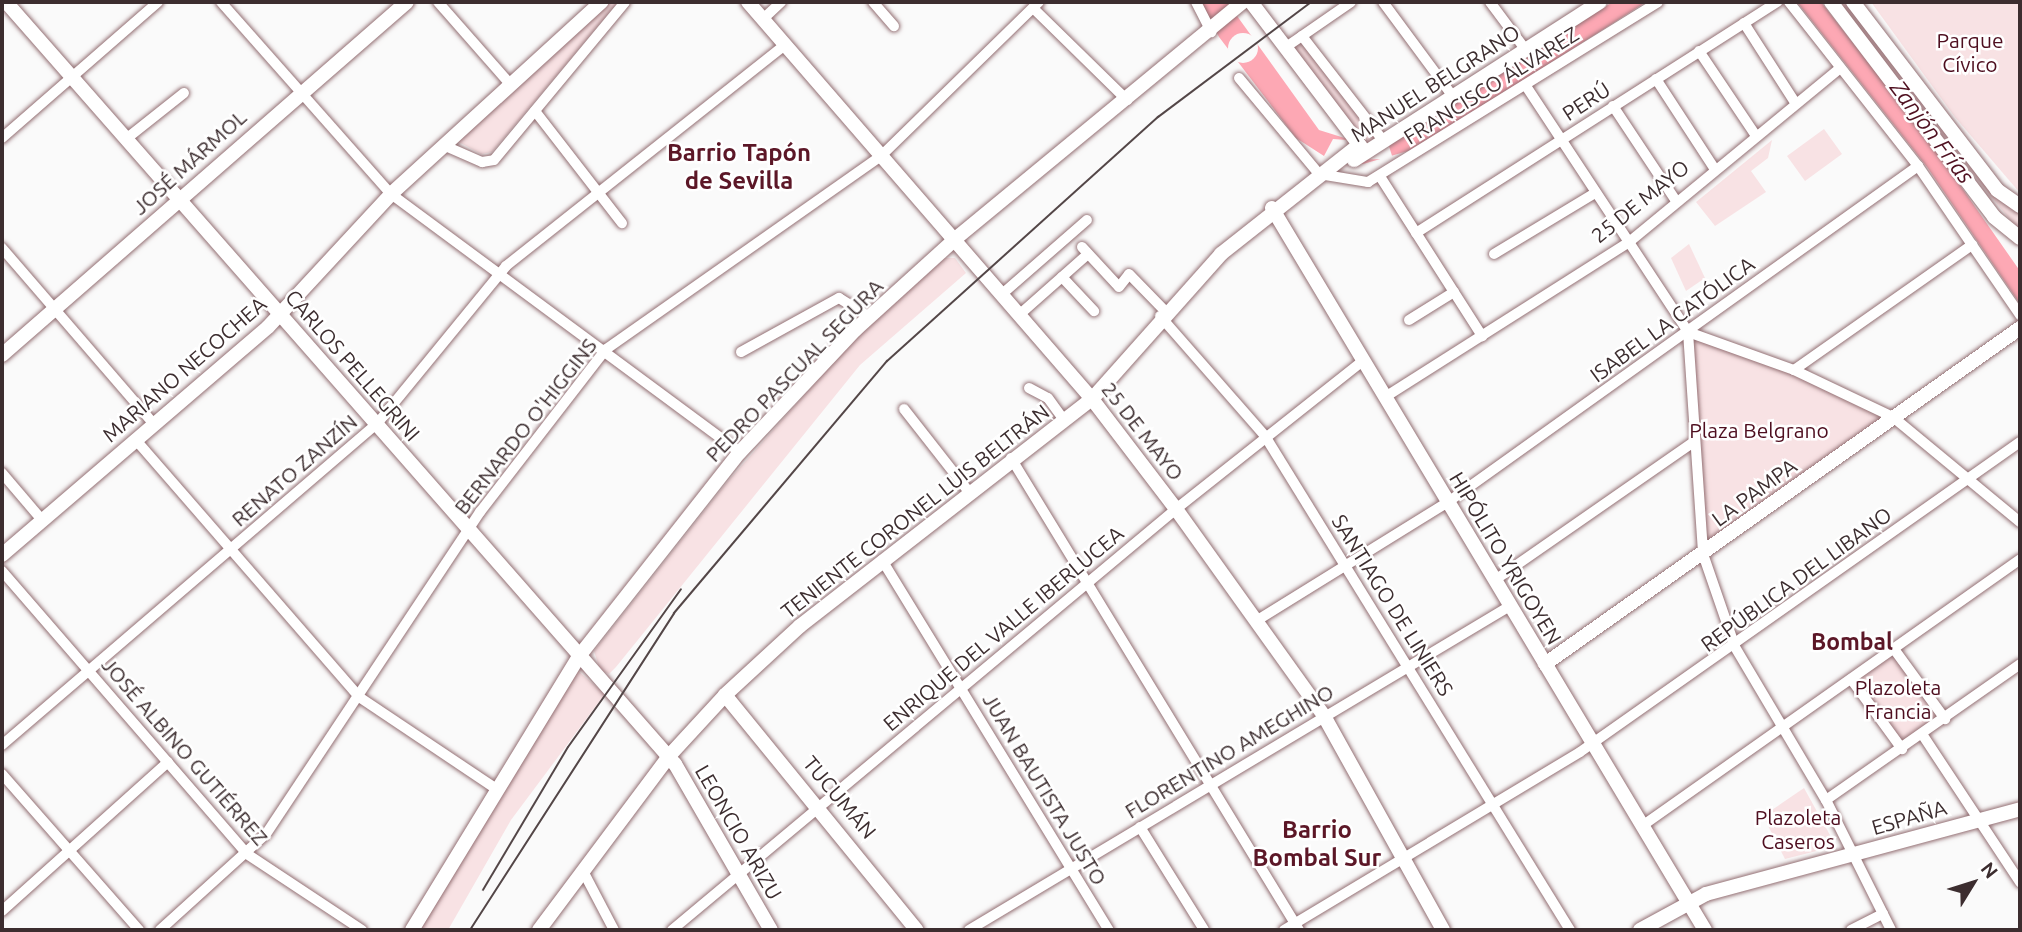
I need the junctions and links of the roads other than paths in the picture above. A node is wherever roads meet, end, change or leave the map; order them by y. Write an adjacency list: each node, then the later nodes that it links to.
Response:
1 (6, 2): 33 (street, CARLOS PELLEGRINI)
2 (158, 2): 33 (street)
3 (221, 2): 39 (street)
4 (407, 2): 39 (street, JOSÉ MÁRMOL)
5 (438, 2): 36 (street)
6 (601, 2): 36 (street, MARIANO NECOCHEA)
7 (625, 2): 44 (street)
8 (748, 2): 23 (street, 25 DE MAYO)
9 (781, 2): 23 (street)
10 (873, 2): 26 (street)
11 (1196, 2): 24 (street)
12 (1251, 2): 29 (street)
13 (1351, 2): 27 (street)
14 (1383, 2): 40 (street)
15 (1490, 2): 30 (street)
16 (1599, 2): 30 (street, MANUEL BELGRANO)
17 (1658, 2): 37 (street, FRANCISCO ÁLVAREZ)
18 (1777, 2): 25 (street, PERÚ)
19 (1789, 2): 32 (street)
20 (1831, 2): 67 (street)
21 (1853, 2): 62 (street)
22 (1036, 5): 41 (street); 52 (street, BERNARDO O'HIGGINS)
23 (763, 19): 28 (street, 25 DE MAYO)
24 (1225, 19): 41 (street, PEDRO PASCUAL SEGURA)
25 (1744, 23): 31 (street, PERÚ); 42 (street)
26 (894, 26)
27 (1301, 36): 29 (street); 47 (street)
28 (785, 45): 52 (street, 25 DE MAYO); 57 (street, RENATO ZANZÍN)
29 (1286, 47): 51 (street)
30 (1525, 49): 40 (street, MANUEL BELGRANO)
31 (1699, 51): 35 (street, PERÚ); 45 (street)
32 (1840, 68): 42 (street, 25 DE MAYO); 53 (street)
33 (72, 77): 46 (street); 48 (street, CARLOS PELLEGRINI)
34 (1238, 78): 55 (street)
35 (1656, 79): 43 (street, PERÚ); 54 (street)
36 (510, 84): 50 (street, MARIANO NECOCHEA)
37 (1526, 86): 49 (street); 56 (street, FRANCISCO ÁLVAREZ)
38 (184, 93): 48 (street)
39 (301, 93): 59 (street); 60 (street, JOSÉ MÁRMOL)
40 (1451, 94): 47 (street, MANUEL BELGRANO)
41 (1127, 100): 68 (street, PEDRO PASCUAL SEGURA)
42 (1794, 101): 45 (street, 25 DE MAYO)
43 (1613, 106): 49 (street, PERÚ); 61 (street)
44 (535, 111): 50 (street); 57 (street)
45 (1754, 133): 54 (street, 25 DE MAYO)
46 (2, 138)
47 (1381, 138): 51 (street, MANUEL BELGRANO)
48 (126, 139): 60 (street, CARLOS PELLEGRINI)
49 (1561, 140): 58 (street); 66 (street, PERÚ)
50 (443, 145): 59 (street, MARIANO NECOCHEA)
51 (1362, 148): 55 (street, MANUEL BELGRANO); 55 (street, MANUEL BELGRANO)
52 (880, 157): 68 (street, 25 DE MAYO); 88 (street, BERNARDO O'HIGGINS)
53 (1918, 166): 70 (street); 86 (street, ISABEL LA CATÓLICA)
54 (1714, 168): 61 (street, 25 DE MAYO)
55 (1324, 176): 56 (street); 63 (street, MANUEL BELGRANO)
56 (1381, 178): 66 (street)
57 (598, 192): 65 (street); 73 (street, RENATO ZANZÍN)
58 (1595, 192): 69 (street); 72 (street)
59 (391, 194): 73 (street); 79 (street, MARIANO NECOCHEA)
60 (179, 200): 77 (street, JOSÉ MÁRMOL); 79 (street, CARLOS PELLEGRINI)
61 (1676, 201): 69 (street, 25 DE MAYO)
62 (2020, 206)
63 (1274, 212): 80 (street, TENIENTE CORONEL LUIS BELTRÁN); 91 (street, HIPÓLITO YRIGOYEN)
64 (1087, 220): 76 (street)
65 (622, 223)
66 (1416, 233): 75 (street)
67 (2020, 238)
68 (954, 240): 76 (street, 25 DE MAYO); 83 (street, PEDRO PASCUAL SEGURA)
69 (1628, 243): 86 (street); 87 (street, 25 DE MAYO)
70 (1972, 244): 82 (street); 92 (street)
71 (2, 248): 77 (street)
72 (1494, 254)
73 (499, 273): 88 (street); 100 (street, RENATO ZANZÍN)
74 (1062, 277): 78 (street); 80 (street, SANTIAGO DE LINIERS); 81 (street)
75 (1454, 292): 84 (street); 87 (street)
76 (1001, 295): 81 (street, 25 DE MAYO)
77 (55, 309): 90 (street, JOSÉ MÁRMOL); 99 (street)
78 (1094, 311)
79 (280, 314): 99 (street, MARIANO NECOCHEA); 100 (street, CARLOS PELLEGRINI)
80 (1162, 314): 95 (street, TENIENTE CORONEL LUIS BELTRÁN); 101 (street, SANTIAGO DE LINIERS)
81 (1019, 315): 95 (street, 25 DE MAYO)
82 (2020, 315)
83 (869, 317): 89 (street); 105 (street, PEDRO PASCUAL SEGURA)
84 (1409, 320)
85 (2020, 328): 97 (street, LA PAMPA)
86 (1688, 332): 92 (street); 104 (street); 110 (street, ISABEL LA CATÓLICA)
87 (1482, 336): 94 (street, 25 DE MAYO)
88 (605, 350): 105 (street); 114 (street, BERNARDO O'HIGGINS)
89 (741, 352)
90 (2, 355)
91 (1363, 361): 94 (street, HIPÓLITO YRIGOYEN); 101 (street, ENRIQUE DEL VALLE IBERLUCEA)
92 (1794, 370): 97 (street)
93 (1029, 387): 98 (street)
94 (1385, 397): 110 (street, HIPÓLITO YRIGOYEN)
95 (1092, 399): 98 (street, TENIENTE CORONEL LUIS BELTRÁN); 111 (street, 25 DE MAYO)
96 (904, 409): 109 (street)
97 (1893, 417): 108 (street); 116 (street, LA PAMPA)
98 (1064, 420): 106 (street, TENIENTE CORONEL LUIS BELTRÁN)
99 (153, 423): 102 (street, MARIANO NECOCHEA)
100 (376, 425): 114 (street, CARLOS PELLEGRINI); 115 (street, RENATO ZANZÍN)
101 (1265, 436): 111 (street, ENRIQUE DEL VALLE IBERLUCEA); 120 (street, SANTIAGO DE LINIERS)
102 (135, 439): 112 (street, MARIANO NECOCHEA); 115 (street)
103 (2020, 442): 108 (street, REPÚBLICA DEL LIBANO)
104 (1691, 444): 116 (street); 122 (street)
105 (740, 452): 128 (street, PEDRO PASCUAL SEGURA)
106 (1012, 458): 109 (street, TENIENTE CORONEL LUIS BELTRÁN); 123 (street)
107 (2, 473): 112 (street)
108 (1971, 477): 113 (street); 126 (street, REPÚBLICA DEL LIBANO)
109 (969, 492): 119 (street, TENIENTE CORONEL LUIS BELTRÁN)
110 (1448, 502): 120 (street, ISABEL LA CATÓLICA); 122 (street, HIPÓLITO YRIGOYEN)
111 (1176, 509): 123 (street, ENRIQUE DEL VALLE IBERLUCEA); 125 (street, 25 DE MAYO)
112 (42, 520): 117 (street, MARIANO NECOCHEA)
113 (2020, 522)
114 (469, 530): 128 (street, CARLOS PELLEGRINI); 136 (street, BERNARDO O'HIGGINS)
115 (230, 550): 132 (street, RENATO ZANZÍN); 136 (street)
116 (1703, 554): 126 (street); 129 (street, LA PAMPA)
117 (2, 555)
118 (2020, 559): 127 (street)
119 (882, 560): 134 (street, JUAN BAUTISTA JUSTO); 135 (street, TENIENTE CORONEL LUIS BELTRÁN)
120 (1346, 565): 125 (street, ISABEL LA CATÓLICA); 131 (street, SANTIAGO DE LINIERS)
121 (2, 571): 132 (street, JOSÉ ALBINO GUTIÉRREZ)
122 (1495, 580): 124 (street, HIPÓLITO YRIGOYEN)
123 (1087, 583): 134 (street, ENRIQUE DEL VALLE IBERLUCEA); 147 (street)
124 (1510, 606): 129 (street, HIPÓLITO YRIGOYEN); 131 (street, FLORENTINO AMEGHINO)
125 (1256, 621): 137 (street, 25 DE MAYO)
126 (1735, 647): 139 (street); 141 (street, REPÚBLICA DEL LIBANO)
127 (1894, 649): 133 (street); 138 (street)
128 (580, 655): 144 (street, CARLOS PELLEGRINI); 148 (street, PEDRO PASCUAL SEGURA)
129 (1545, 664): 141 (street, HIPÓLITO YRIGOYEN)
130 (2020, 664): 138 (street)
131 (1408, 665): 137 (street, FLORENTINO AMEGHINO); 151 (street, SANTIAGO DE LINIERS)
132 (89, 671): 142 (street, RENATO ZANZÍN); 145 (street, JOSÉ ALBINO GUTIÉRREZ)
133 (1851, 679): 139 (street); 143 (street)
134 (961, 689): 150 (street, ENRIQUE DEL VALLE IBERLUCEA); 160 (street, JUAN BAUTISTA JUSTO)
135 (725, 695): 144 (street, TENIENTE CORONEL LUIS BELTRÁN); 150 (street, TUCUMÁN)
136 (359, 697): 148 (street); 157 (street, BERNARDO O'HIGGINS)
137 (1324, 716): 147 (street, FLORENTINO AMEGHINO); 159 (street, 25 DE MAYO)
138 (1945, 719): 140 (street)
139 (1782, 728): 149 (street); 154 (street)
140 (1922, 734): 143 (street); 153 (street)
141 (1593, 744): 151 (street, REPÚBLICA DEL LIBANO); 154 (street, HIPÓLITO YRIGOYEN)
142 (2, 746)
143 (1902, 749): 149 (street)
144 (669, 756): 161 (street, TENIENTE CORONEL LUIS BELTRÁN); 162 (street, LEONCIO ARIZU)
145 (167, 762): 156 (street); 157 (street, JOSÉ ALBINO GUTIÉRREZ)
146 (2, 774): 156 (street)
147 (1209, 785): 155 (street, FLORENTINO AMEGHINO); 167 (street)
148 (495, 788): 171 (street, PEDRO PASCUAL SEGURA)
149 (1826, 800): 158 (street)
150 (820, 804): 162 (street, ENRIQUE DEL VALLE IBERLUCEA); 176 (street, TUCUMÁN)
151 (1493, 805): 159 (street, REPÚBLICA DEL LIBANO); 182 (street, SANTIAGO DE LINIERS)
152 (2020, 809): 153 (street, ESPAÑA)
153 (1981, 819): 158 (street, ESPAÑA); 163 (street)
154 (1642, 826): 164 (street, HIPÓLITO YRIGOYEN)
155 (1140, 827): 160 (street, FLORENTINO AMEGHINO); 179 (street)
156 (69, 850): 165 (street); 168 (street)
157 (247, 854): 169 (street, BERNARDO O'HIGGINS); 170 (street, JOSÉ ALBINO GUTIÉRREZ)
158 (1855, 854): 164 (street, ESPAÑA); 166 (street)
159 (1403, 858): 167 (street, REPÚBLICA DEL LIBANO); 181 (street, 25 DE MAYO)
160 (1071, 869): 177 (street, FLORENTINO AMEGHINO); 178 (street, JUAN BAUTISTA JUSTO)
161 (583, 871): 172 (street, TENIENTE CORONEL LUIS BELTRÁN); 173 (street)
162 (739, 873): 174 (street, ENRIQUE DEL VALLE IBERLUCEA); 175 (street, LEONCIO ARIZU)
163 (2020, 882)
164 (1688, 902): 183 (street, ESPAÑA); 184 (street, HIPÓLITO YRIGOYEN)
165 (2, 911)
166 (1883, 914): 185 (street); 186 (street)
167 (1297, 927): 180 (street, REPÚBLICA DEL LIBANO)
168 (138, 930)
169 (160, 930)
170 (362, 930)
171 (412, 930)
172 (539, 930)
173 (614, 930)
174 (672, 930)
175 (771, 930)
176 (917, 930)
177 (969, 930)
178 (1109, 930)
179 (1204, 930)
180 (1284, 930)
181 (1443, 930)
182 (1570, 930)
183 (1640, 930)
184 (1705, 930)
185 (1851, 930)
186 (1891, 930)

